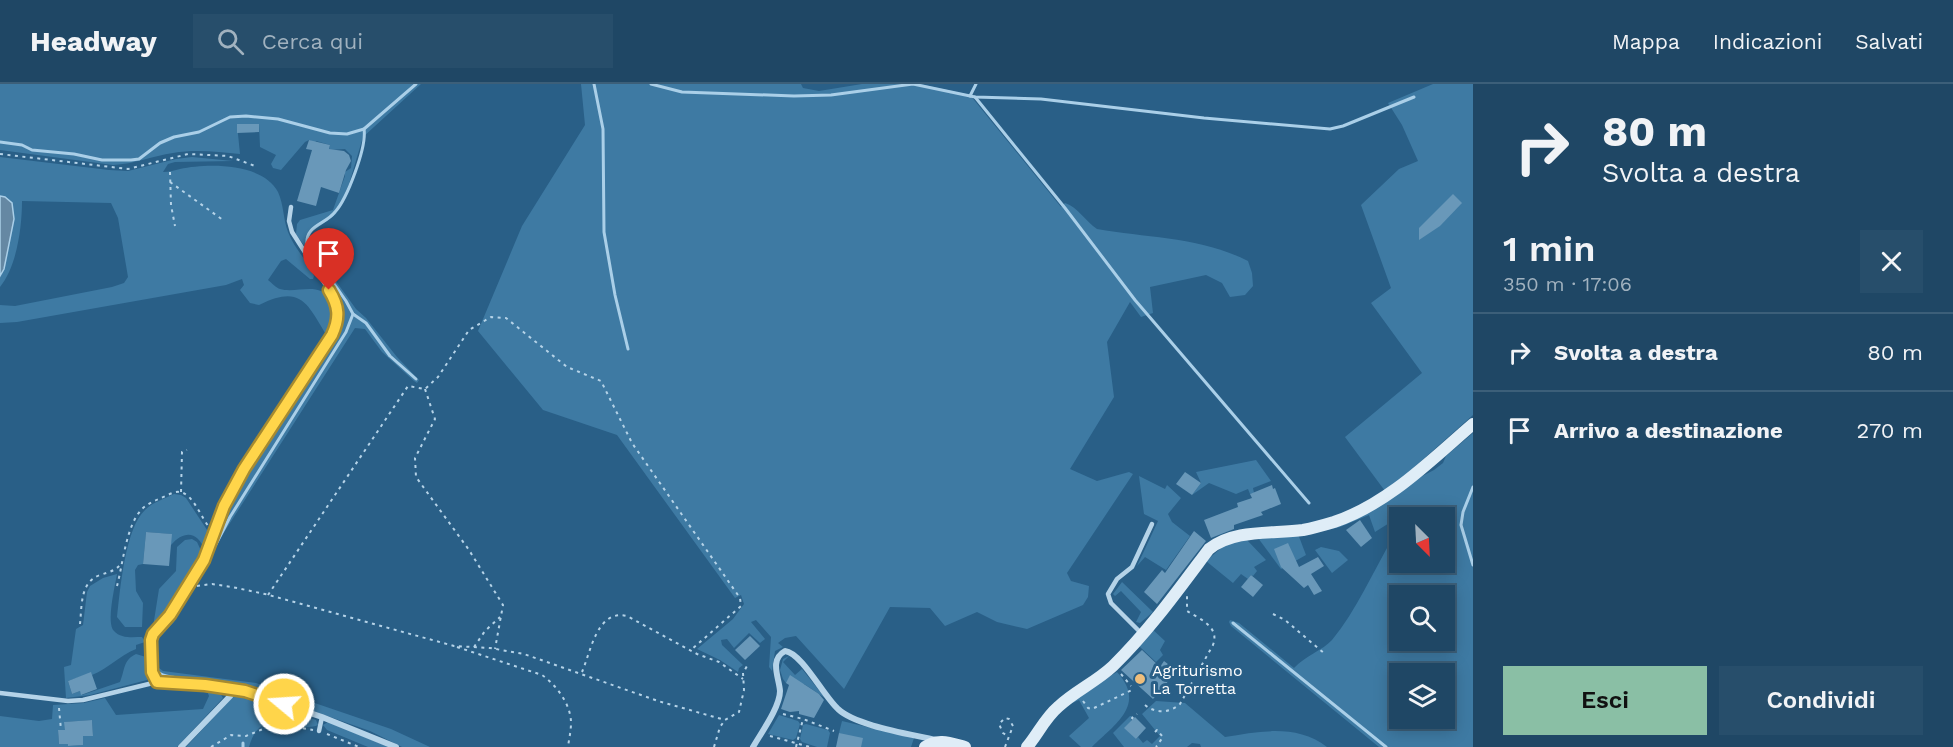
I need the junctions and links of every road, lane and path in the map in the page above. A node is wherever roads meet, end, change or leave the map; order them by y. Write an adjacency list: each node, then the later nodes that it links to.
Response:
1 (0, 154): 2 (path)
2 (255, 166)
3 (170, 172): 4 (path)
4 (170, 182): 6 (path); 7 (path)
5 (291, 207): 13 (lane)
6 (223, 220)
7 (175, 226)
8 (425, 389): 18 (path); 20 (path); 26 (path)
9 (1473, 424): 16 (street)
10 (187, 450): 11 (path)
11 (181, 492): 13 (path); 14 (path)
12 (1152, 524): 22 (lane)
13 (214, 533): 17 (lane)
14 (123, 562): 15 (path); 21 (path)
15 (117, 586)
16 (1179, 588): 22 (street); 39 (path)
17 (186, 589): 18 (path); 32 (lane)
18 (268, 595): 23 (path)
19 (1273, 614): 27 (path)
20 (500, 617): 24 (path); 25 (path)
21 (80, 624)
22 (1142, 633): 29 (street)
23 (454, 646): 24 (path); 58 (path)
24 (474, 647): 25 (path)
25 (495, 649): 30 (path)
26 (691, 650): 30 (path); 31 (path)
27 (1325, 654)
28 (747, 666): 31 (path)
29 (1113, 666): 33 (path); 65 (street)
30 (582, 673): 45 (path)
31 (743, 679): 45 (path)
32 (157, 682): 35 (lane); 36 (lane)
33 (1131, 686)
34 (1134, 689): 37 (path)
35 (236, 690): 42 (street); 54 (street)
36 (0, 693)
37 (1077, 703)
38 (57, 705): 46 (path)
39 (1145, 705)
40 (778, 713): 43 (path)
41 (1137, 714): 44 (path)
42 (322, 717): 48 (lane); 57 (street)
43 (803, 718): 47 (path); 53 (path)
44 (1133, 719)
45 (725, 720): 59 (path)
46 (61, 730)
47 (834, 730)
48 (319, 731): 55 (path); 56 (path)
49 (1155, 732): 66 (path)
50 (766, 735): 53 (path)
51 (1008, 736): 51 (path); 64 (path)
52 (941, 741): 60 (street); 62 (street); 63 (street)
53 (796, 745): 61 (path)
54 (181, 747)
55 (211, 747)
56 (359, 747)
57 (396, 747)
58 (568, 747)
59 (714, 747)
60 (753, 747)
61 (810, 747)
62 (925, 747)
63 (965, 747)
64 (1005, 747)
65 (1028, 747)
66 (1156, 747)

